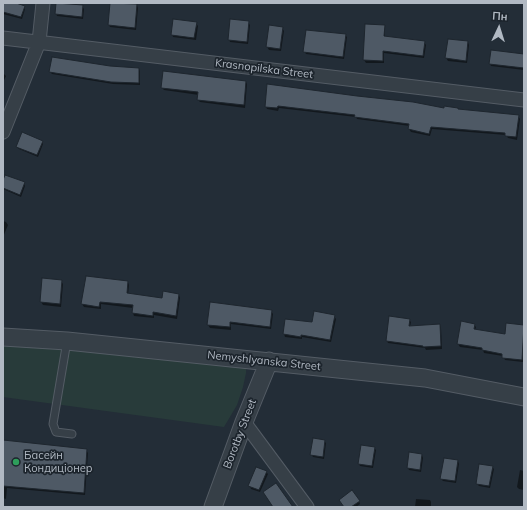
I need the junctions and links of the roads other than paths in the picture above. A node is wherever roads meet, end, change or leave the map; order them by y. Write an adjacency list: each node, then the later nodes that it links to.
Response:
1 (43, 3): 3 (street)
2 (3, 38): 3 (street, Krasnopilska Street)
3 (39, 42): 4 (street, Krasnopilska Street); 5 (street)
4 (524, 100)
5 (3, 132)
6 (3, 337): 7 (street, Nemyshlyanska Street)
7 (67, 341): 8 (street, Nemyshlyanska Street); 11 (lane)
8 (270, 361): 9 (street, Nemyshlyanska Street); 10 (street, Borotby Street)
9 (524, 397)
10 (244, 422): 12 (street, Borotby Street); 13 (street)
11 (72, 434)
12 (213, 507)
13 (307, 507)

